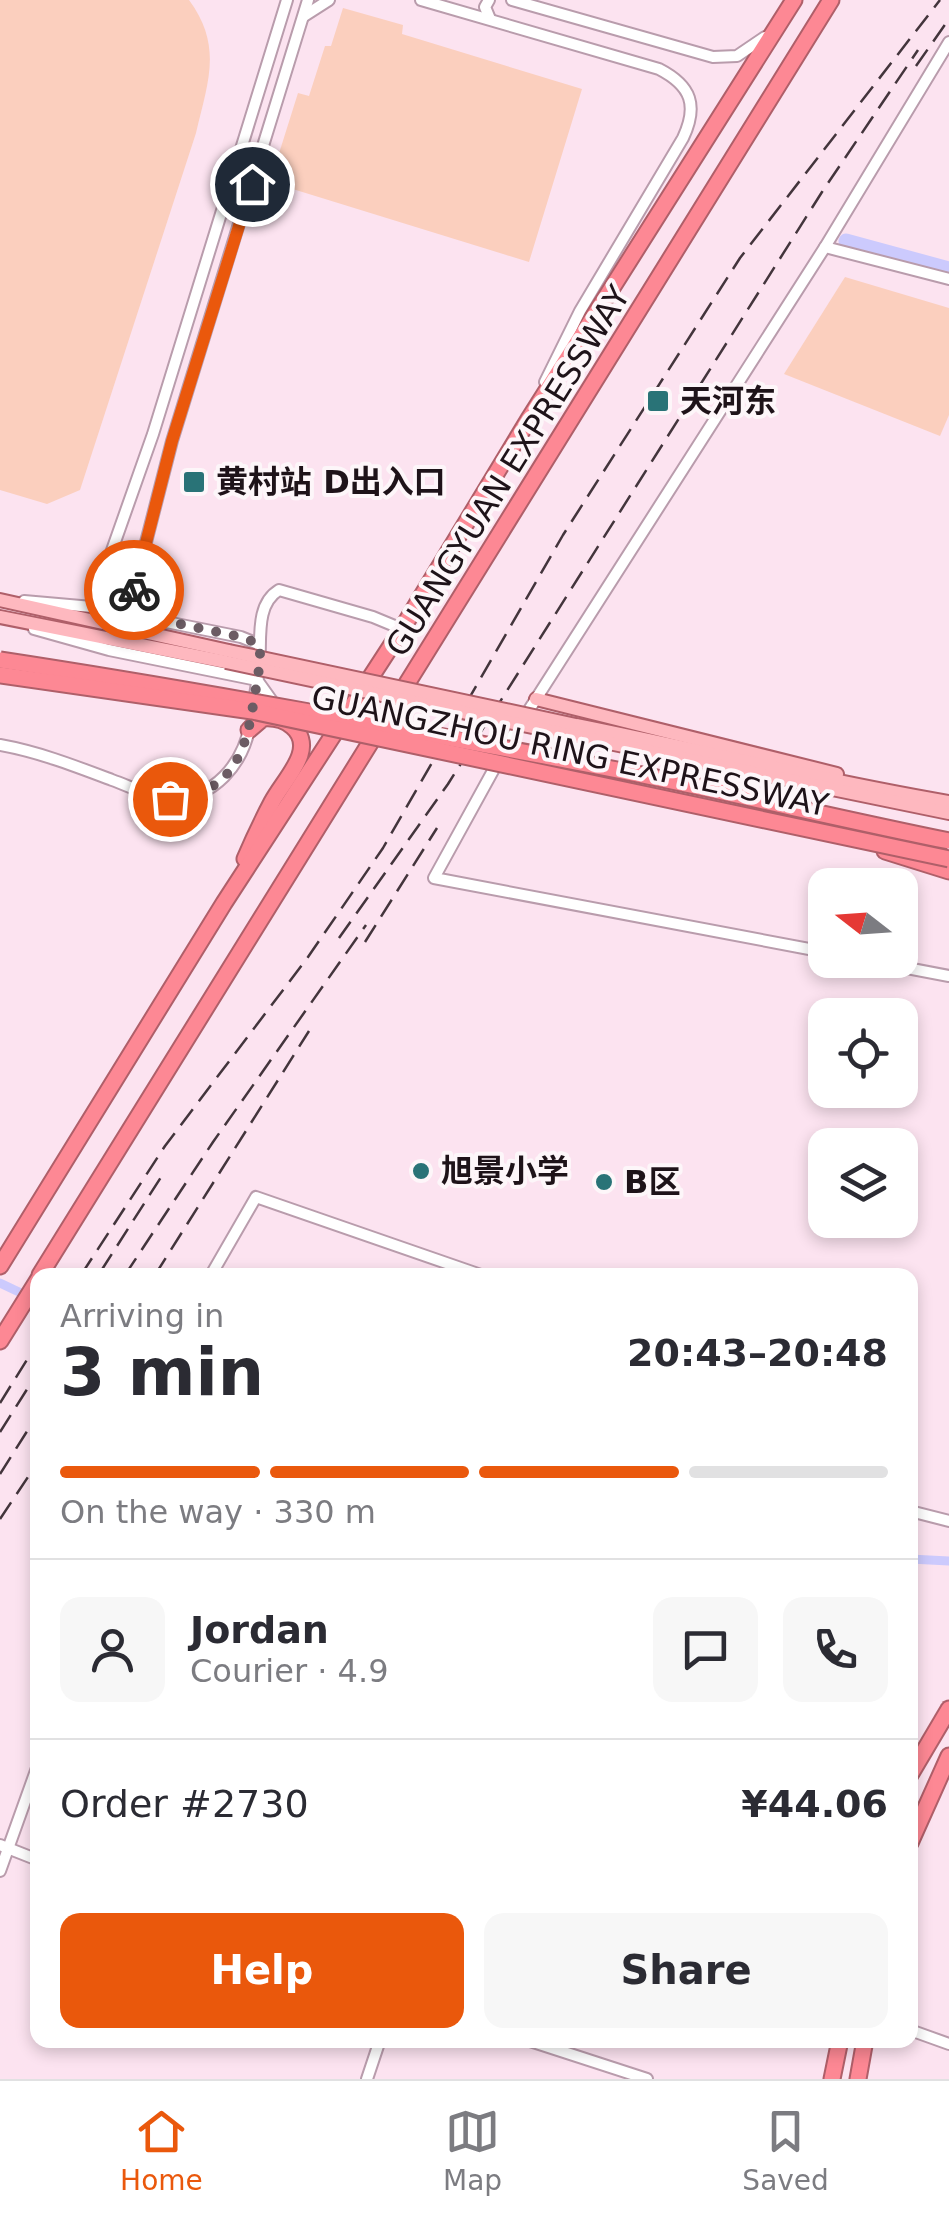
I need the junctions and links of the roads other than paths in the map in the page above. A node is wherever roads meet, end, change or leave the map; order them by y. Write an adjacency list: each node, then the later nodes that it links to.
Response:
1 (277, 0): 12 (street)
2 (288, 0): 12 (street)
3 (308, 0): 10 (street)
4 (329, 0): 10 (street)
5 (421, 0): 11 (street)
6 (489, 0): 11 (street)
7 (512, 0): 13 (street)
8 (794, 0): 13 (highway, GUANGYUAN EXPRESSWAY)
9 (831, 0): 49 (highway, GUANGYUAN EXPRESSWAY)
10 (303, 16): 16 (street)
11 (490, 19): 19 (street)
12 (280, 22): 15 (street)
13 (780, 22): 19 (highway, GUANGYUAN EXPRESSWAY)
14 (949, 42): 17 (street)
15 (273, 44): 16 (street); 20 (street)
16 (292, 52): 21 (street)
17 (824, 247): 18 (street); 32 (street)
18 (949, 279)
19 (529, 419): 26 (highway, GUANGYUAN EXPRESSWAY)
20 (114, 547): 21 (street); 23 (street)
21 (142, 559): 24 (street)
22 (0, 600): 23 (street); 29 (main road)
23 (92, 607): 24 (street)
24 (134, 614): 27 (street)
25 (0, 617): 29 (main road); 31 (street)
26 (402, 629): 27 (street); 44 (highway, GUANGYUAN EXPRESSWAY)
27 (258, 644): 31 (street)
28 (0, 657): 41 (highway, GUANGZHOU RING EXPRESSWAY, bridge)
29 (227, 657): 35 (main road, bridge)
30 (0, 678): 33 (highway, GUANGZHOU RING EXPRESSWAY, bridge)
31 (257, 680): 33 (street); 34 (street)
32 (536, 699): 37 (main road); 45 (street)
33 (281, 718): 34 (highway); 40 (highway, GUANGZHOU RING EXPRESSWAY, bridge); 44 (highway)
34 (250, 730): 36 (street)
35 (576, 731): 37 (main road); 39 (main road)
36 (0, 745)
37 (876, 789): 38 (main road)
38 (949, 802)
39 (949, 813)
40 (848, 839): 42 (highway, GUANGZHOU RING EXPRESSWAY, bridge); 43 (highway, bridge)
41 (949, 841)
42 (949, 859)
43 (949, 871)
44 (224, 903): 48 (highway, GUANGYUAN EXPRESSWAY)
45 (808, 949)
46 (918, 970): 47 (street)
47 (949, 976)
48 (0, 1266)
49 (44, 1268)
50 (215, 1268): 51 (street)
51 (461, 1268)
52 (30, 1292): 53 (highway, GUANGYUAN EXPRESSWAY)
53 (2, 1338)
54 (918, 1513): 55 (street)
55 (949, 1521)
56 (949, 1709): 58 (highway)
57 (949, 1756): 60 (highway)
58 (918, 1761)
59 (30, 1784): 61 (street)
60 (918, 1825)
61 (4, 1847): 62 (street); 63 (street)
62 (30, 1857)
63 (0, 1871)
64 (918, 2033): 65 (street)
65 (949, 2044)
66 (378, 2048): 70 (street)
67 (551, 2048): 71 (street)
68 (838, 2048): 72 (highway)
69 (864, 2048): 73 (highway)
70 (368, 2079)
71 (644, 2079)
72 (832, 2079)
73 (858, 2079)

